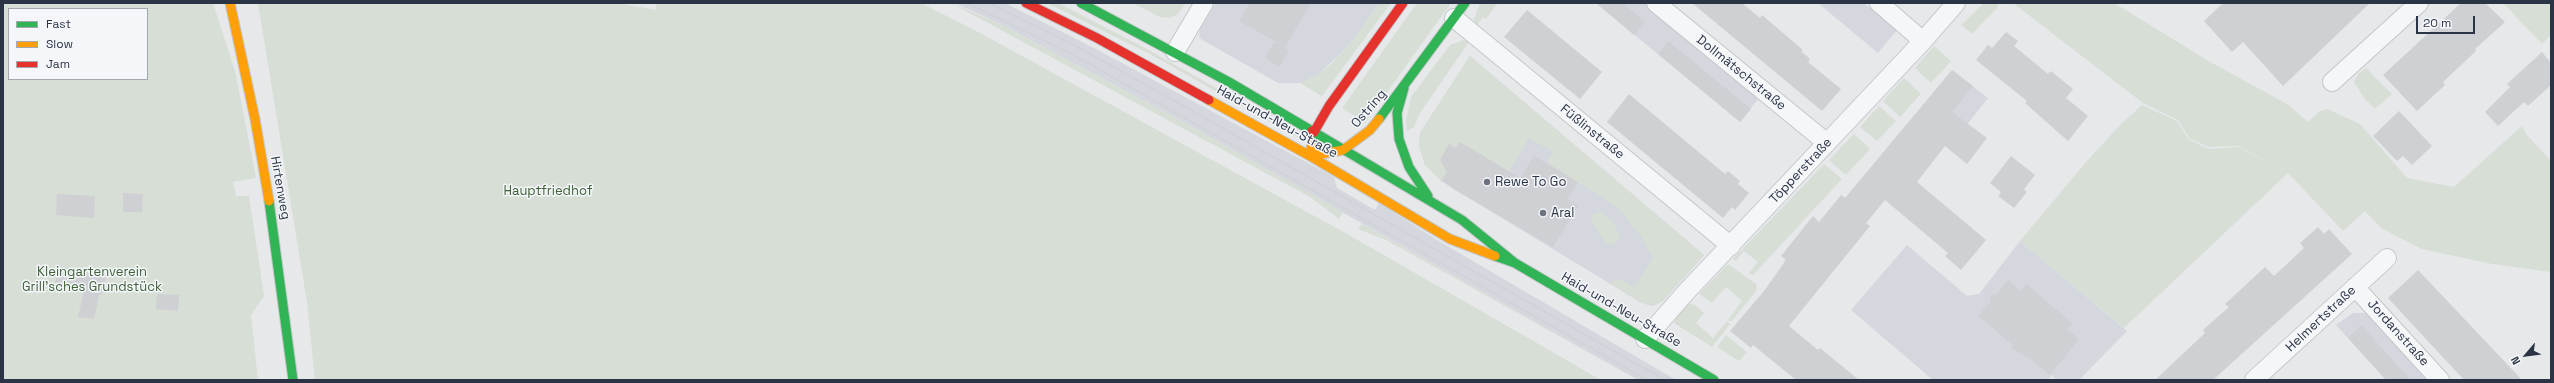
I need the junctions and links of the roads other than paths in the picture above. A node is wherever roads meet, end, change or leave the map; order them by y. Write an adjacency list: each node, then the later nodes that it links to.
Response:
1 (230, 3): 26 (main road, Hirtenweg)
2 (1026, 3): 19 (main road, Haid-und-Neu-Straße)
3 (1081, 3): 13 (main road, Haid-und-Neu-Straße)
4 (1204, 3): 13 (street)
5 (1403, 3): 16 (main road)
6 (1465, 3): 11 (main road, Ostring)
7 (1656, 3): 17 (street, Dollmätschstraße)
8 (1879, 3): 12 (street)
9 (1956, 3): 12 (street, Töpperstraße)
10 (2419, 3): 14 (street)
11 (1454, 18): 15 (main road, Ostring); 21 (street, Füßlinstraße)
12 (1923, 41): 17 (street, Töpperstraße)
13 (1175, 52): 16 (main road, Haid-und-Neu-Straße)
14 (2332, 82)
15 (1404, 88): 18 (main road, Ostring); 20 (main road)
16 (1314, 132): 18 (main road, Haid-und-Neu-Straße); 19 (main road)
17 (1827, 143): 21 (street, Töpperstraße)
18 (1343, 150): 19 (main road, Ostring); 20 (main road, Haid-und-Neu-Straße)
19 (1310, 156): 23 (main road, Haid-und-Neu-Straße)
20 (1436, 204): 23 (main road, Haid-und-Neu-Straße)
21 (1731, 246): 25 (street, Töpperstraße)
22 (2387, 258): 24 (street, Helmertstraße)
23 (1515, 264): 25 (main road, Haid-und-Neu-Straße)
24 (2355, 287): 28 (street, Helmertstraße); 29 (street, Jordanstraße)
25 (1645, 339): 27 (main road, Haid-und-Neu-Straße)
26 (293, 380)
27 (1714, 380)
28 (2254, 380)
29 (2440, 380)

